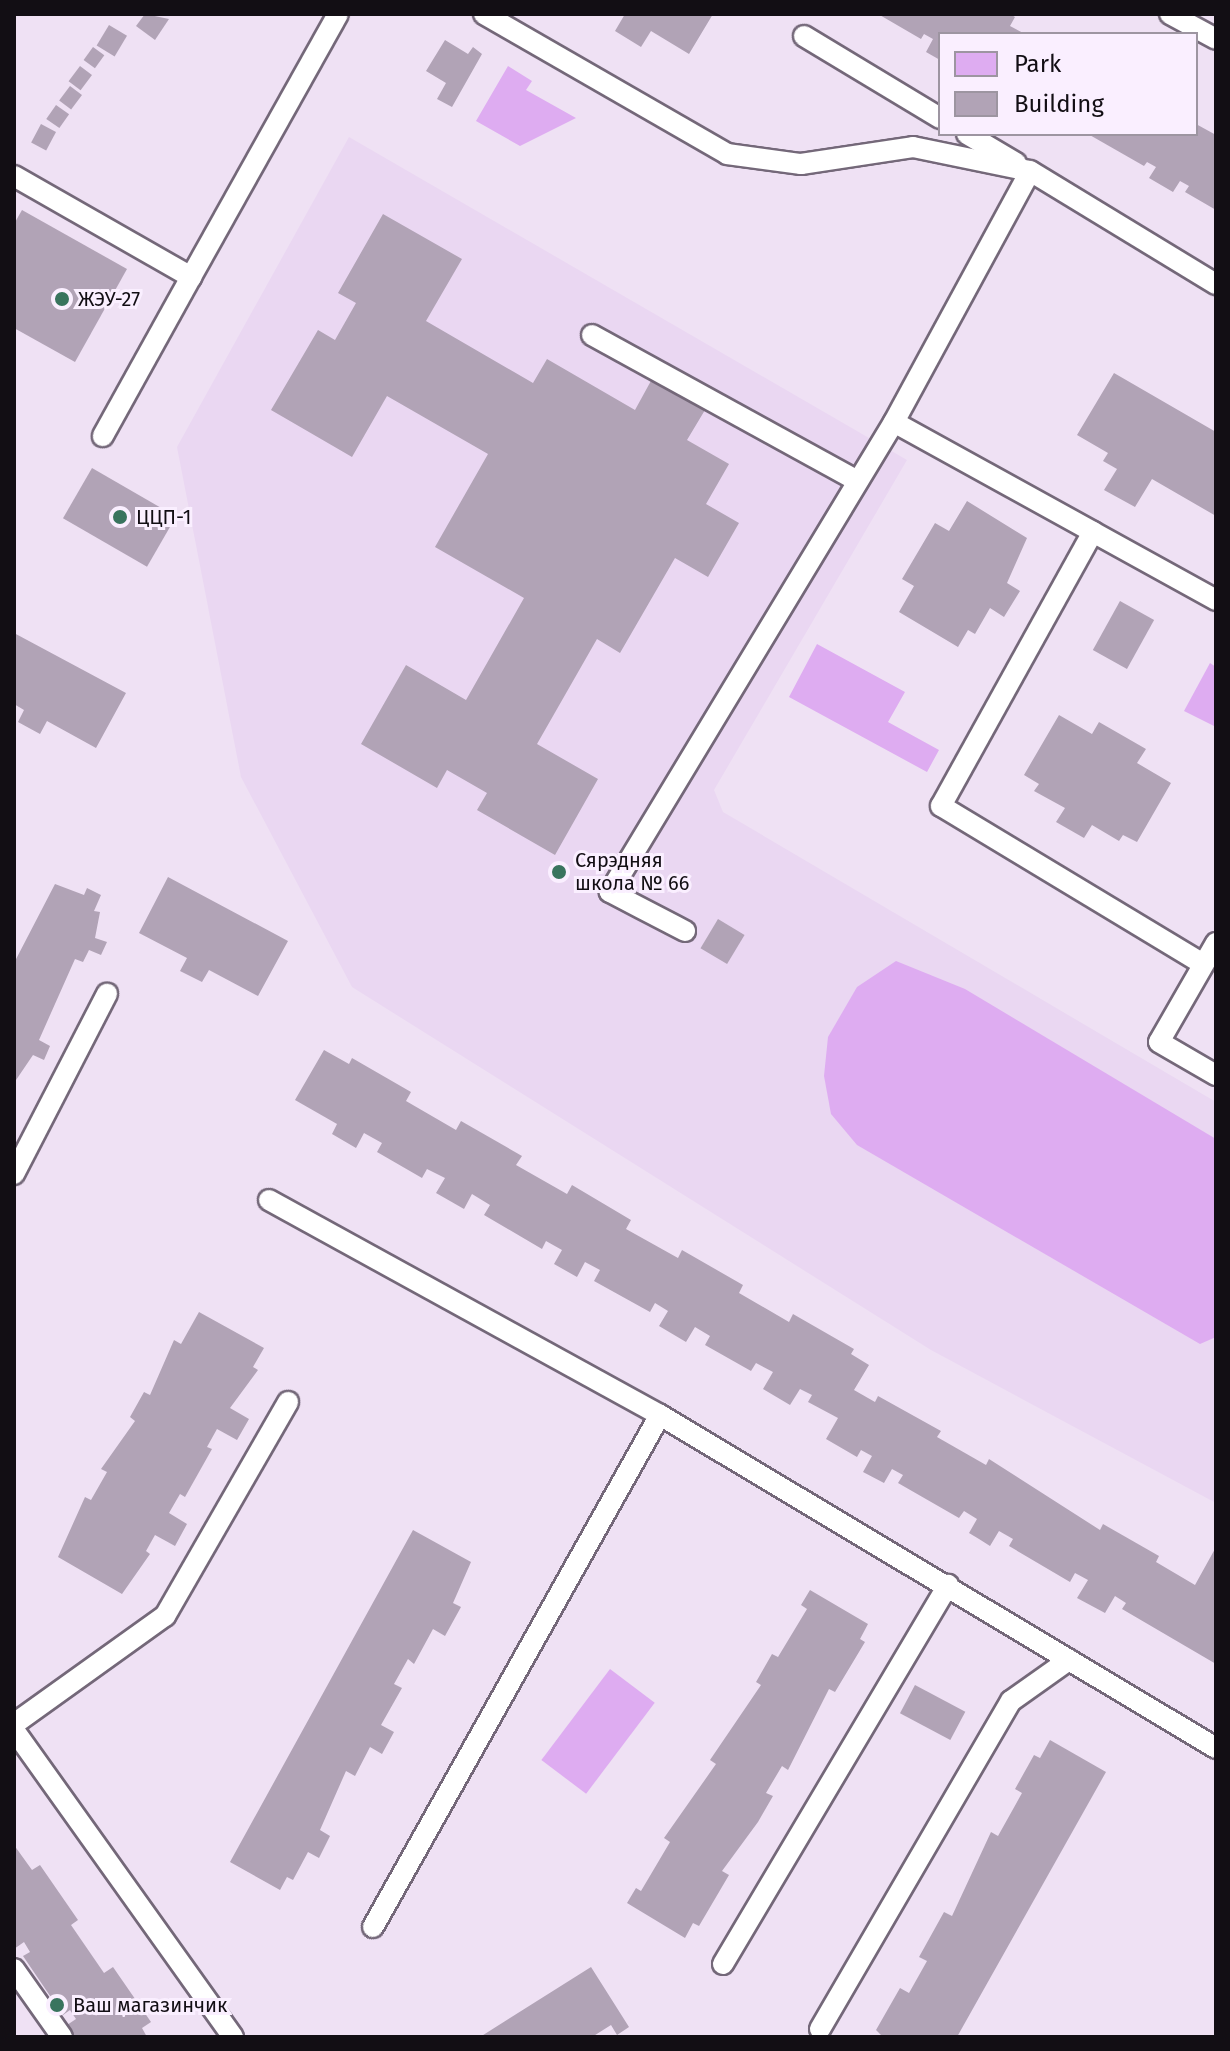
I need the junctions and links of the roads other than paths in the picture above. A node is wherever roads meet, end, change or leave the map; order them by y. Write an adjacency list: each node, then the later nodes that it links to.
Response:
1 (338, 14): 10 (lane)
2 (484, 14): 8 (lane)
3 (1170, 14): 5 (lane)
4 (804, 36): 6 (lane)
5 (1216, 39)
6 (938, 117)
7 (970, 136): 8 (lane)
8 (1030, 171): 11 (lane); 13 (lane)
9 (14, 176): 10 (lane)
10 (191, 277): 14 (lane)
11 (1216, 284)
12 (592, 335): 15 (lane)
13 (894, 422): 15 (lane); 16 (lane)
14 (103, 436)
15 (858, 481): 18 (lane)
16 (1093, 532): 17 (lane); 20 (lane)
17 (1216, 600)
18 (685, 931)
19 (1216, 943): 20 (lane)
20 (1203, 964): 22 (lane)
21 (107, 994): 23 (lane)
22 (1216, 1075)
23 (14, 1174)
24 (269, 1200): 26 (lane)
25 (288, 1402): 29 (lane)
26 (660, 1415): 27 (lane); 32 (lane)
27 (948, 1585): 28 (lane); 33 (lane)
28 (1069, 1660): 31 (lane); 35 (lane)
29 (14, 1724)
30 (14, 1730): 37 (lane)
31 (1216, 1748)
32 (373, 1927)
33 (723, 1964)
34 (14, 1969): 36 (lane)
35 (820, 2029)
36 (62, 2037)
37 (233, 2037)

